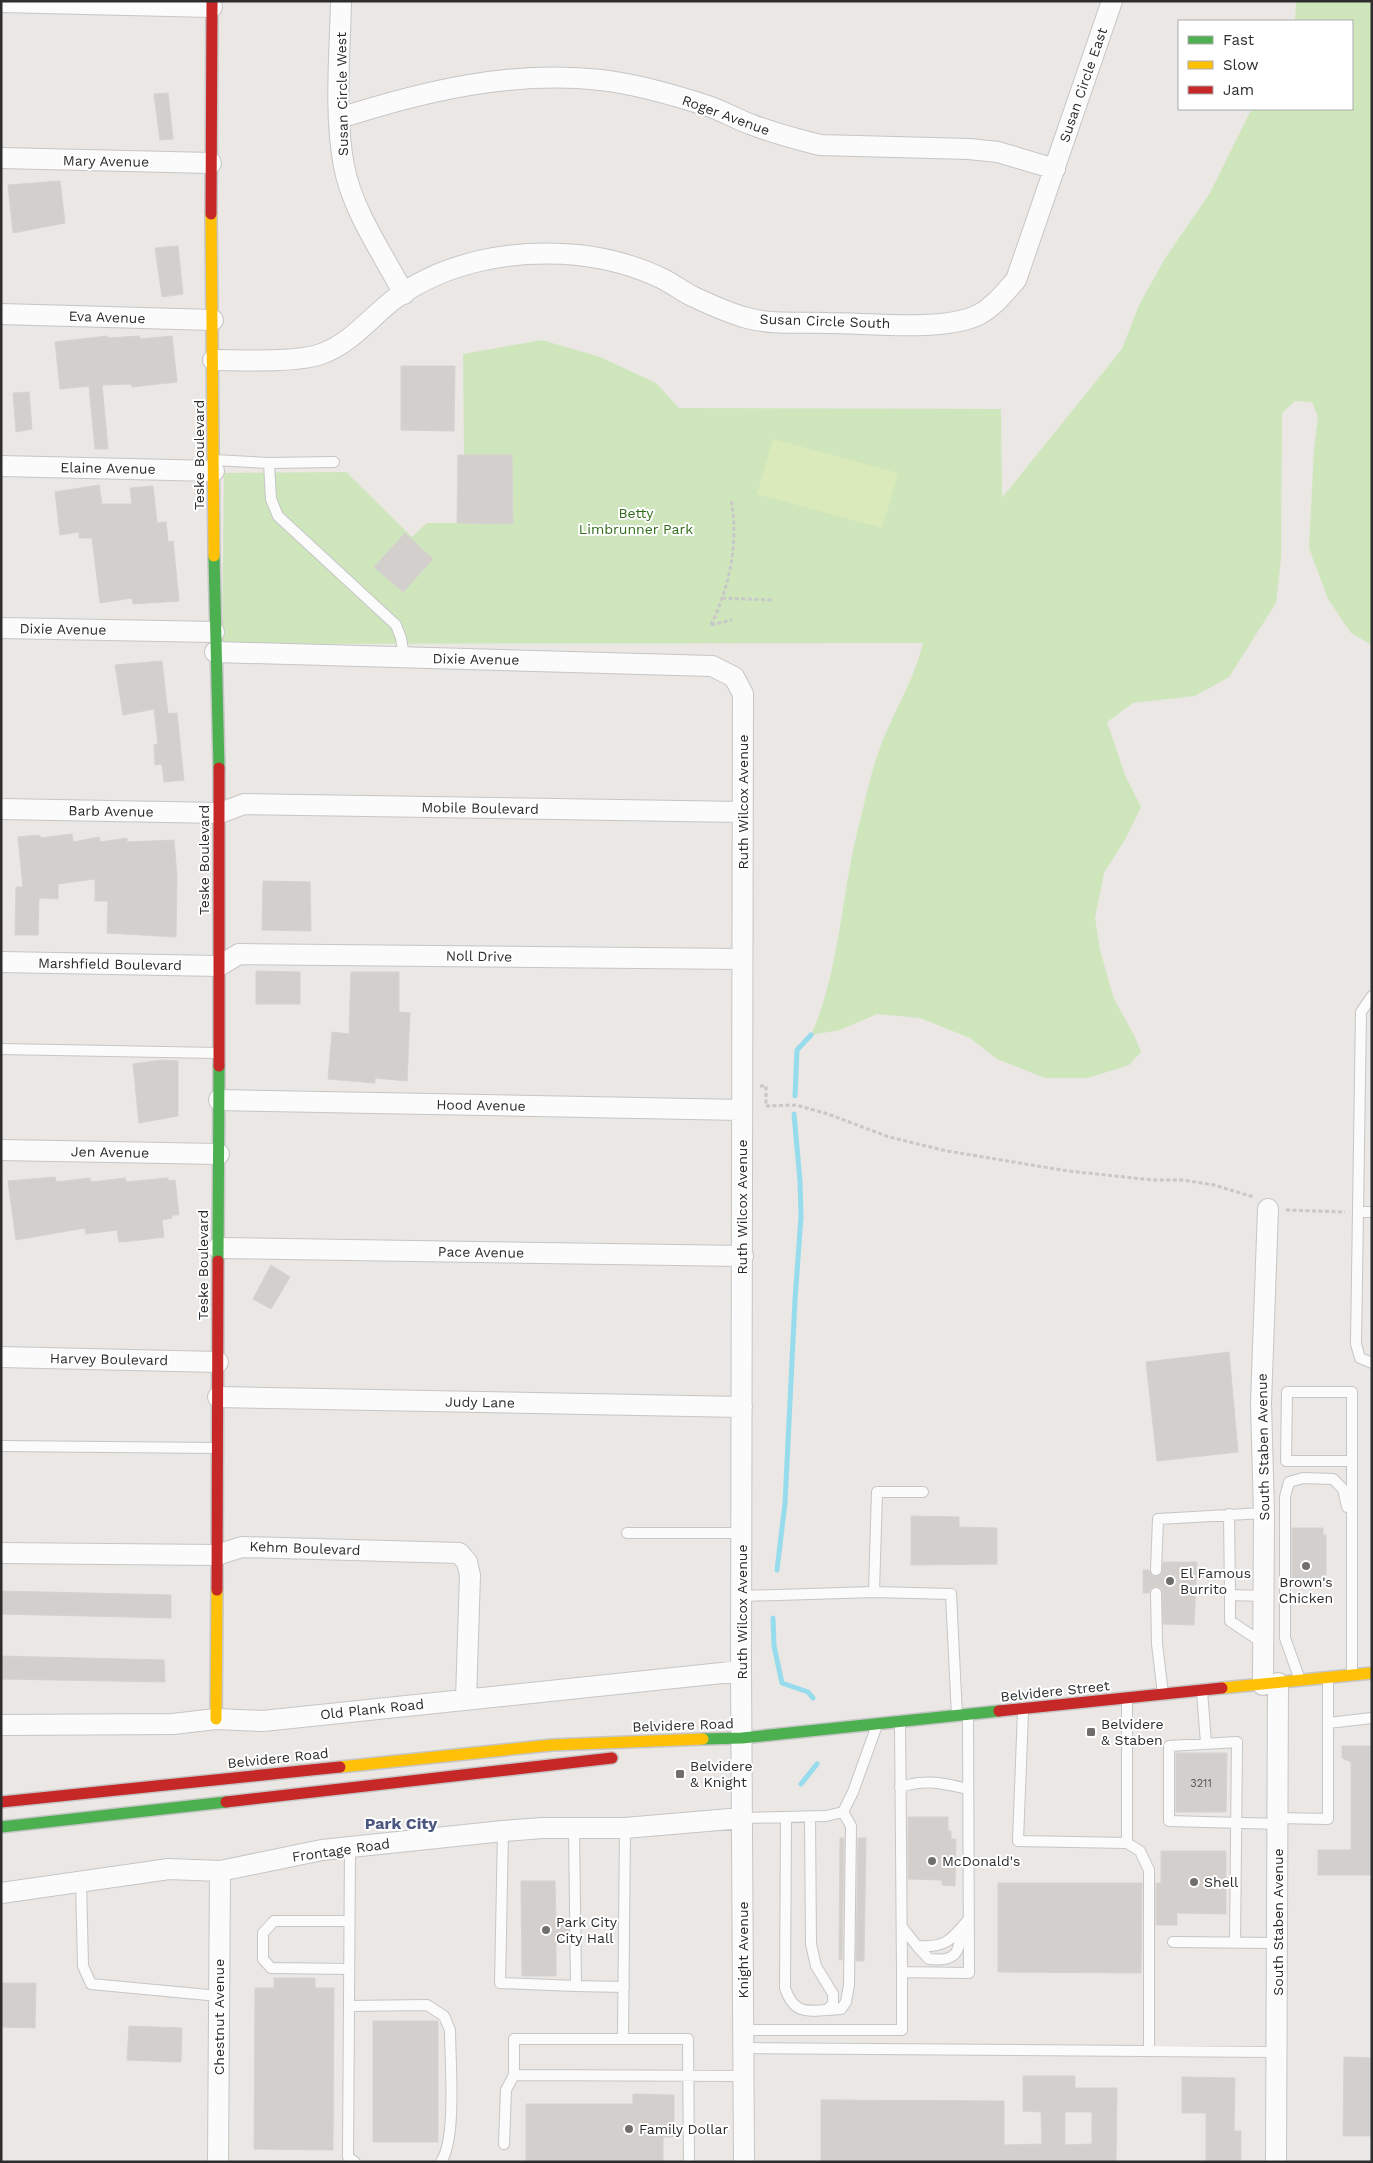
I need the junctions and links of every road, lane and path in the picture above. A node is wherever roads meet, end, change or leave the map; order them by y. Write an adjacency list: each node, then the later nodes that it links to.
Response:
1 (341, 1): 5 (street, Susan Circle West)
2 (1112, 1): 8 (street, Susan Circle East)
3 (1, 2): 4 (street)
4 (212, 4): 7 (main road, Teske Boulevard)
5 (340, 118): 8 (street, Roger Avenue); 9 (street, Susan Circle West)
6 (1, 158): 7 (street, Mary Avenue)
7 (211, 163): 11 (main road, Teske Boulevard)
8 (1055, 169): 9 (street, Susan Circle South)
9 (404, 294): 12 (street, Susan Circle South)
10 (1, 314): 11 (street, Eva Avenue)
11 (213, 320): 12 (main road, Teske Boulevard)
12 (213, 360): 16 (main road, Teske Boulevard)
13 (334, 462): 14 (lane)
14 (269, 463): 16 (lane); 24 (lane)
15 (1, 466): 16 (street, Elaine Avenue)
16 (214, 466): 22 (main road, Teske Boulevard)
17 (731, 499): 18 (path)
18 (722, 598): 19 (path); 20 (path)
19 (773, 600)
20 (732, 620)
21 (1, 628): 22 (street, Dixie Avenue)
22 (214, 632): 23 (main road, Teske Boulevard)
23 (215, 652): 24 (street, Dixie Avenue); 28 (main road, Teske Boulevard)
24 (404, 657): 25 (street, Dixie Avenue)
25 (734, 677): 27 (street, Ruth Wilcox Avenue)
26 (1, 808): 28 (street, Barb Avenue)
27 (742, 812): 28 (street, Mobile Boulevard); 29 (street, Ruth Wilcox Avenue)
28 (220, 813): 31 (main road, Teske Boulevard)
29 (742, 959): 31 (street, Noll Drive); 37 (street, Ruth Wilcox Avenue)
30 (1, 962): 31 (street, Marshfield Boulevard)
31 (219, 966): 34 (main road, Teske Boulevard)
32 (1372, 996): 41 (lane)
33 (1, 1050): 34 (lane)
34 (219, 1053): 35 (main road, Teske Boulevard)
35 (219, 1100): 37 (street, Hood Avenue); 39 (main road, Teske Boulevard)
36 (778, 1106): 40 (path)
37 (742, 1110): 44 (street, Ruth Wilcox Avenue)
38 (1, 1150): 39 (street, Jen Avenue)
39 (219, 1154): 43 (main road, Teske Boulevard)
40 (1268, 1209): 41 (path); 55 (street, South Staben Avenue)
41 (1358, 1212): 42 (lane); 47 (lane)
42 (1372, 1212)
43 (218, 1248): 44 (street, Pace Avenue); 46 (main road, Teske Boulevard)
44 (743, 1256): 49 (street, Ruth Wilcox Avenue)
45 (1, 1357): 46 (street, Harvey Boulevard)
46 (218, 1362): 48 (main road, Teske Boulevard)
47 (1372, 1363)
48 (218, 1398): 49 (street, Judy Lane); 51 (main road, Teske Boulevard)
49 (742, 1408): 57 (street, Ruth Wilcox Avenue)
50 (1, 1446): 51 (lane)
51 (218, 1448): 60 (main road, Teske Boulevard)
52 (1352, 1462): 52 (lane); 58 (lane)
53 (923, 1492): 62 (lane)
54 (1229, 1514): 55 (lane); 61 (lane); 64 (lane)
55 (1264, 1514): 66 (street, South Staben Avenue)
56 (627, 1533): 57 (lane)
57 (742, 1533): 65 (street, Ruth Wilcox Avenue)
58 (1351, 1547): 70 (lane); 72 (lane)
59 (1, 1553): 60 (street, Kehm Boulevard)
60 (217, 1555): 77 (street, Kehm Boulevard); 81 (main road, Teske Boulevard)
61 (1156, 1570)
62 (874, 1592): 65 (lane); 79 (lane)
63 (1156, 1593): 75 (lane)
64 (1230, 1595): 66 (lane); 67 (lane)
65 (742, 1596): 68 (street, Ruth Wilcox Avenue)
66 (1263, 1596): 67 (street, South Staben Avenue)
67 (1263, 1643): 73 (street, South Staben Avenue)
68 (741, 1670): 77 (street, Old Plank Road); 86 (street, Ruth Wilcox Avenue)
69 (1372, 1673): 70 (main road, Belvidere Street)
70 (1352, 1675): 71 (main road, Belvidere Street)
71 (1328, 1678): 72 (main road, Belvidere Street); 83 (lane)
72 (1300, 1681): 73 (main road, Belvidere Street)
73 (1270, 1684): 74 (main road, Belvidere Street); 97 (street, South Staben Avenue)
74 (1202, 1691): 75 (main road, Belvidere Street); 87 (lane)
75 (1163, 1695): 76 (main road, Belvidere Street)
76 (1128, 1698): 78 (main road, Belvidere Street); 103 (lane)
77 (466, 1699): 81 (street, Old Plank Road)
78 (1023, 1709): 79 (main road, Belvidere Street); 103 (lane)
79 (963, 1715): 82 (main road, Belvidere Street); 91 (lane)
80 (1372, 1718): 83 (lane)
81 (216, 1719): 84 (street, Old Plank Road)
82 (900, 1722): 85 (main road, Belvidere Street); 90 (lane)
83 (1328, 1723): 97 (lane)
84 (1, 1724)
85 (877, 1724): 86 (main road, Belvidere Street); 93 (lane)
86 (742, 1738): 88 (main road, Belvidere Road); 92 (main road, Belvidere Road); 96 (street, Knight Avenue)
87 (1206, 1743): 98 (lane); 98 (lane)
88 (646, 1753)
89 (627, 1756): 99 (main road)
90 (900, 1787): 91 (lane); 110 (lane)
91 (968, 1788): 109 (lane)
92 (1, 1802)
93 (843, 1812): 95 (lane); 121 (lane)
94 (786, 1817): 95 (lane); 96 (lane); 121 (lane)
95 (810, 1817): 121 (lane)
96 (742, 1818): 101 (street, Frontage Road); 123 (street, Knight Avenue)
97 (1278, 1821): 98 (lane); 113 (street, South Staben Avenue)
98 (1236, 1823): 112 (lane)
99 (1, 1827)
100 (574, 1828): 101 (street, Frontage Road); 102 (street, Frontage Road); 117 (lane)
101 (625, 1828): 118 (lane)
102 (503, 1831): 104 (street, Frontage Road); 117 (lane)
103 (1128, 1843): 124 (lane)
104 (350, 1848): 105 (street, Frontage Road); 108 (lane)
105 (220, 1871): 106 (street, Frontage Road); 119 (street, Chestnut Avenue)
106 (81, 1881): 107 (street, Frontage Road); 119 (lane)
107 (1, 1892)
108 (349, 1921): 115 (lane); 115 (lane)
109 (965, 1923): 114 (lane); 114 (lane); 116 (lane)
110 (902, 1927): 114 (lane); 116 (lane)
111 (1173, 1942): 112 (lane)
112 (1236, 1942): 113 (lane)
113 (1278, 1943): 125 (street, South Staben Avenue)
114 (917, 1946)
115 (349, 1969): 120 (lane)
116 (902, 1972): 123 (lane)
117 (576, 1986): 118 (lane)
118 (624, 1987): 122 (lane)
119 (219, 1996): 130 (street, Chestnut Avenue)
120 (349, 2006): 131 (lane); 132 (lane)
121 (827, 2010)
122 (623, 2038): 126 (lane); 127 (lane)
123 (743, 2039): 124 (lane); 128 (street, Knight Avenue)
124 (1149, 2051): 125 (lane)
125 (1277, 2052): 135 (street, South Staben Avenue)
126 (514, 2075): 127 (lane); 129 (lane)
127 (688, 2076): 128 (lane); 133 (lane)
128 (744, 2076): 134 (street, Knight Avenue)
129 (504, 2144)
130 (218, 2162)
131 (355, 2162)
132 (441, 2162)
133 (689, 2162)
134 (744, 2162)
135 (1276, 2162)

